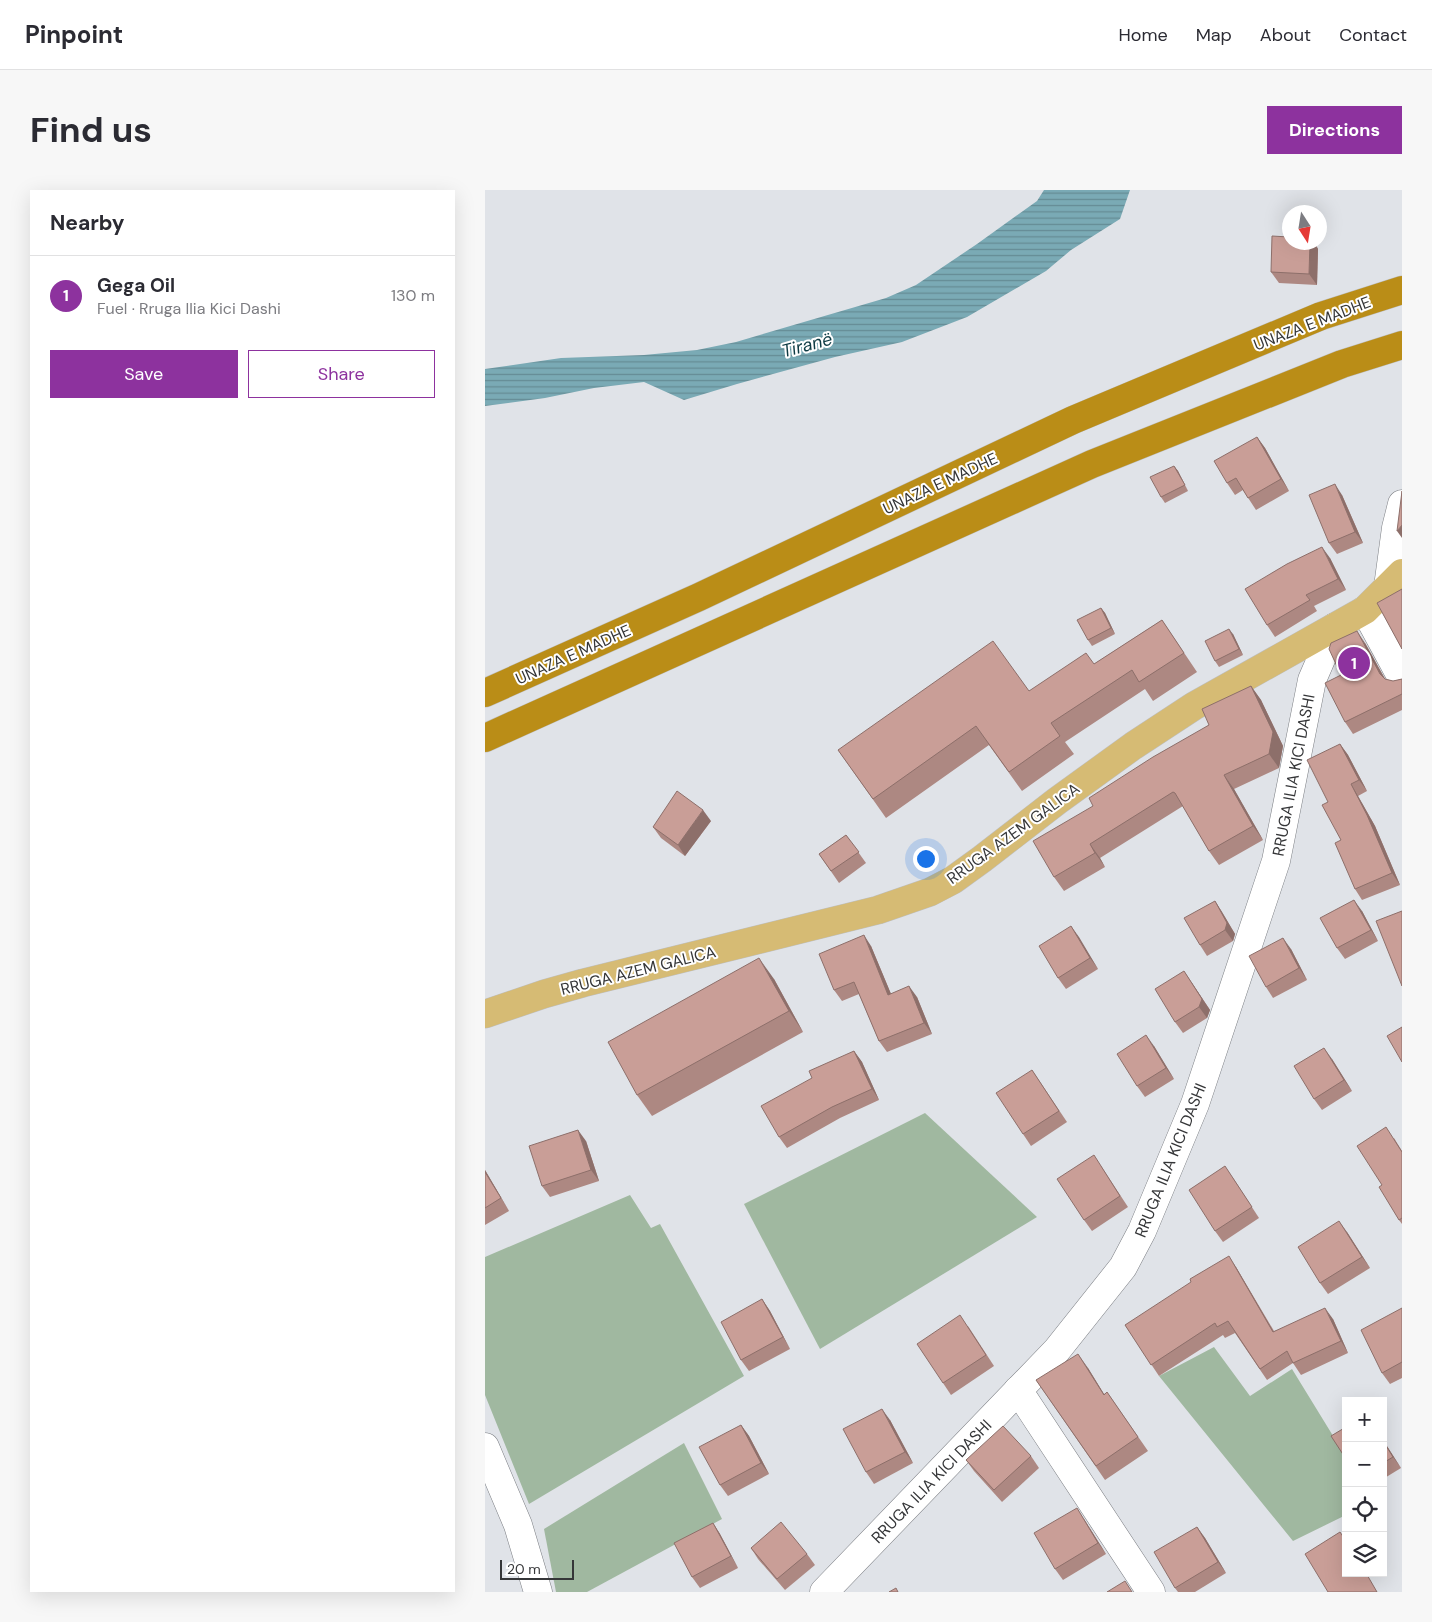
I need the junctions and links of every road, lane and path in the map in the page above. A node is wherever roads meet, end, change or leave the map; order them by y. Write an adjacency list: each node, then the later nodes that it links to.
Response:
1 (1402, 290): 8 (highway, UNAZA E MADHE)
2 (1402, 345): 9 (highway)
3 (1402, 504): 4 (street, RRUGA AZEM GALICA)
4 (1395, 580): 5 (main road, RRUGA AZEM GALICA)
5 (1365, 610): 6 (main road, RRUGA AZEM GALICA); 7 (street)
6 (1335, 627): 10 (main road, RRUGA AZEM GALICA); 11 (street, RRUGA ILIA KICI DASHI)
7 (1402, 678)
8 (485, 693)
9 (485, 738)
10 (485, 1014)
11 (1018, 1390): 14 (street, RRUGA ILIA KICI DASHI); 15 (street)
12 (485, 1447): 13 (street)
13 (538, 1592)
14 (824, 1592)
15 (1151, 1592)

